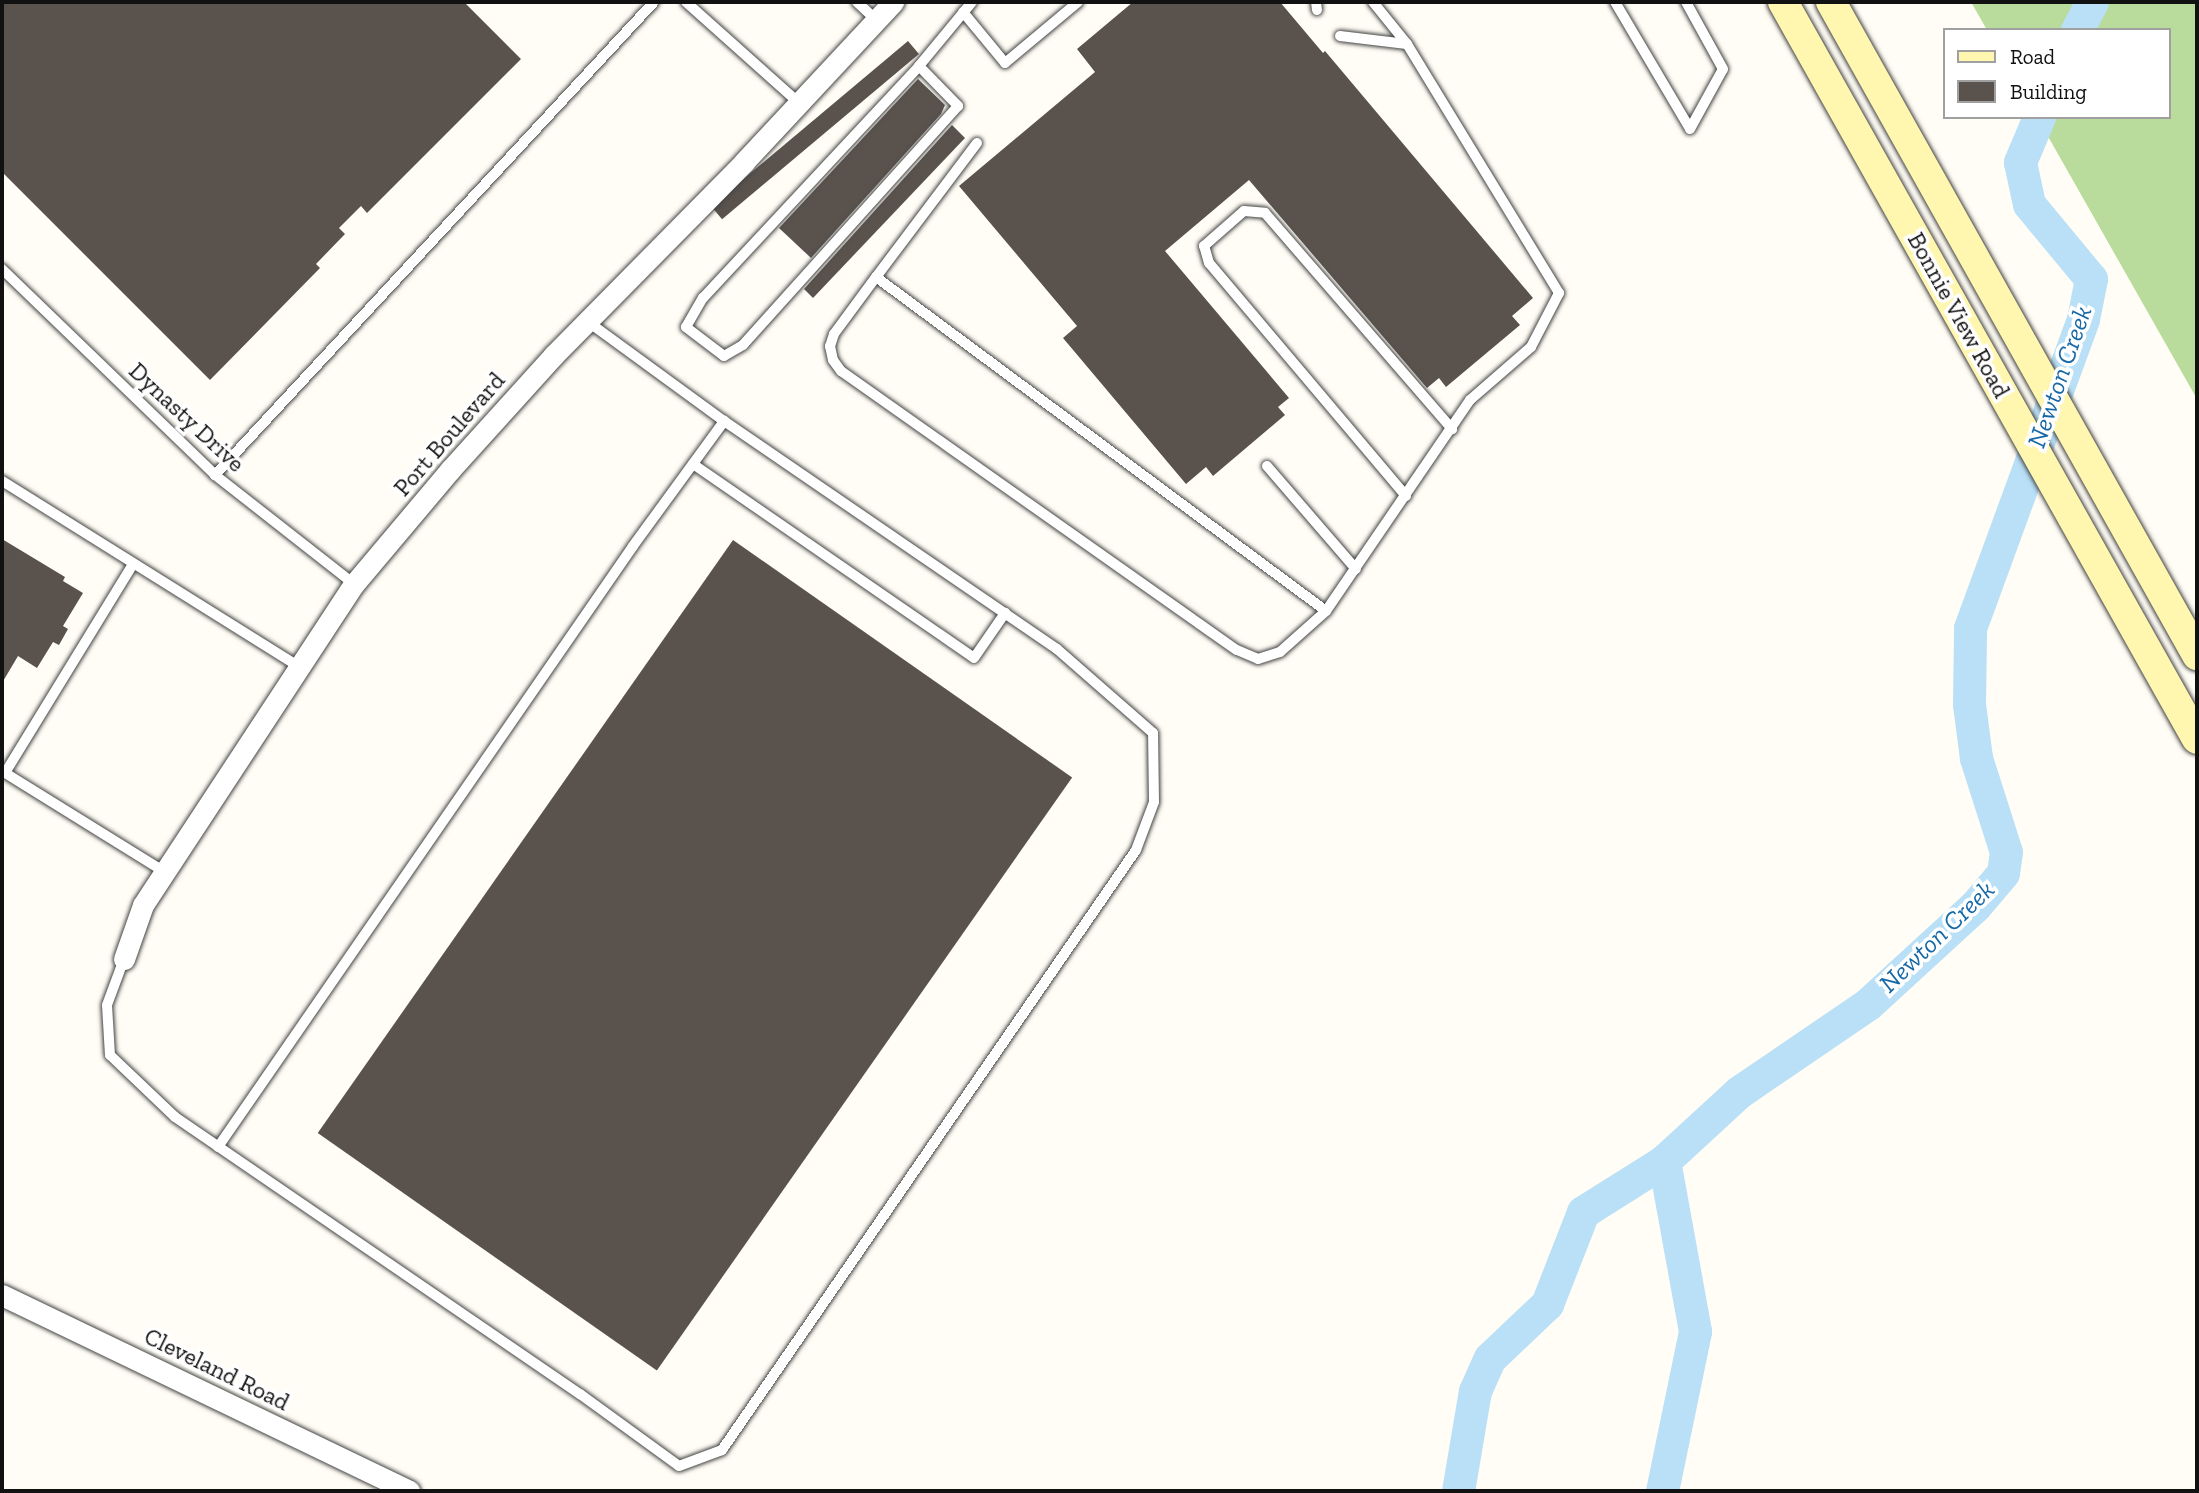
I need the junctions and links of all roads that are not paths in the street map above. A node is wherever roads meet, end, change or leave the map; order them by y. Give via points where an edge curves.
1 (654, 2) edge
2 (686, 2) edge
3 (857, 2) edge
4 (893, 2) edge
5 (972, 2) edge
6 (1078, 2) edge
7 (1373, 2) edge
8 (1615, 2) edge
9 (1686, 2) edge
10 (1783, 2) edge
11 (1831, 2) edge
12 (963, 12) junction
13 (876, 20) junction
14 (1339, 36) dead end
15 (1407, 44) junction
16 (919, 66) junction
17 (799, 103) junction
18 (977, 143) dead end
19 (2, 269) edge
20 (876, 277) junction
21 (588, 322) junction
22 (724, 421) junction
23 (1452, 429) junction
24 (693, 464) junction
25 (1267, 466) dead end
26 (215, 475) junction
27 (2, 481) edge
28 (1406, 496) junction
29 (133, 564) junction
30 (1356, 569) junction
31 (354, 584) junction
32 (1326, 611) junction
33 (1005, 613) junction
34 (2197, 655) edge
35 (300, 667) junction
36 (2197, 739) edge
37 (4, 772) edge
38 (164, 872) junction
39 (124, 959) joint
40 (218, 1147) junction
41 (2, 1294) edge
42 (409, 1491) edge

1 - 26 lane
2 - 17 lane
3 - 13 lane
4 - 13 street, Port Boulevard
5 - 12 lane
6 - 12 lane via 1005,63
7 - 15 lane
8 - 9 lane via 1690,129 1723,69
10 - 36 main road, Bonnie View Road
11 - 34 main road, Bonnie View Road
12 - 16 lane
13 - 17 street, Port Boulevard
14 - 15 lane
15 - 23 lane via 1559,293 1531,346 1470,400
16 - 16 lane via 703,298 686,327 724,355 743,345 930,137 957,106
17 - 21 street, Port Boulevard
18 - 20 lane
19 - 26 lane, Dynasty Drive
20 - 32 lane
20 - 32 lane via 834,334 830,345 841,371 1237,650 1258,659 1280,652
21 - 22 lane
21 - 31 street, Port Boulevard via 450,470
22 - 24 lane
22 - 33 lane
23 - 28 lane
23 - 28 lane via 1265,213 1244,211 1204,246 1209,263
24 - 33 lane via 974,658
24 - 40 lane
25 - 30 lane
26 - 31 lane, Dynasty Drive
27 - 29 lane
28 - 30 lane
29 - 35 lane
29 - 37 lane
30 - 32 lane
31 - 35 street, Port Boulevard
33 - 40 lane via 1057,649 1153,733 1154,802 1136,850 722,1450 679,1466
35 - 38 street, Port Boulevard
37 - 38 lane
38 - 39 street, Port Boulevard via 143,905
39 - 40 lane via 107,1005 110,1055 175,1117
41 - 42 street, Cleveland Road

